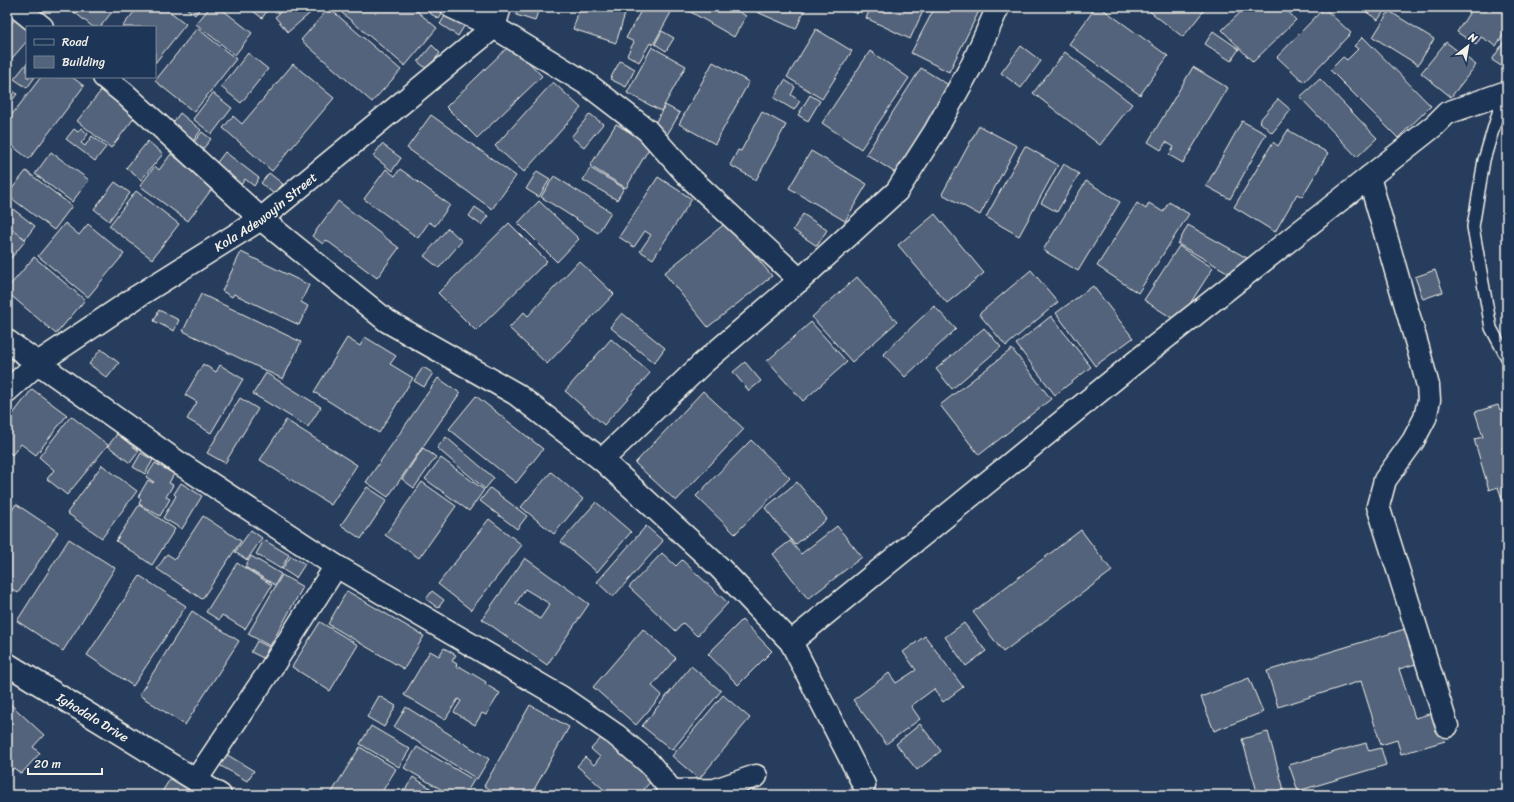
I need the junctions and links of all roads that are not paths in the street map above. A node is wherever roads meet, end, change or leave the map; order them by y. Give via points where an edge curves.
1 (17, 7) edge
2 (452, 7) edge
3 (998, 7) edge
4 (497, 17) edge
5 (41, 26) edge
6 (105, 78) edge
7 (1506, 92) edge
8 (1369, 177) junction
9 (261, 219) junction
10 (800, 280) junction
11 (7, 341) edge
12 (1507, 358) edge
13 (38, 364) junction
14 (7, 391) edge
15 (602, 460) junction
16 (336, 566) junction
17 (791, 642) junction
18 (7, 664) edge
19 (1447, 726) dead end
20 (756, 776) dead end
21 (196, 780) junction
22 (864, 785) dead end
23 (670, 793) edge
24 (220, 795) edge

1 - 5 street
2 - 4 street
3 - 10 street via 969,70 934,133 897,191
4 - 9 street, Kola Adewoyin Street
4 - 10 street via 646,130 688,176
6 - 9 street
7 - 8 street via 1447,113
7 - 12 lane via 1484,160 1473,227 1491,328
8 - 17 street via 989,479
8 - 19 street via 1418,348 1429,400 1425,418 1413,441 1385,480 1378,506
9 - 13 street, Kola Adewoyin Street via 138,296
9 - 15 street via 387,321 516,394
10 - 15 street via 702,364
11 - 13 street
13 - 14 street, Kola Adewoyin Street
13 - 16 street via 179,463
15 - 17 street via 719,567
16 - 21 street
16 - 23 street via 561,697 616,735 649,763
17 - 22 street
18 - 21 street, Ighodalo Drive
20 - 23 street via 716,790
21 - 24 street, Ighodalo Drive

